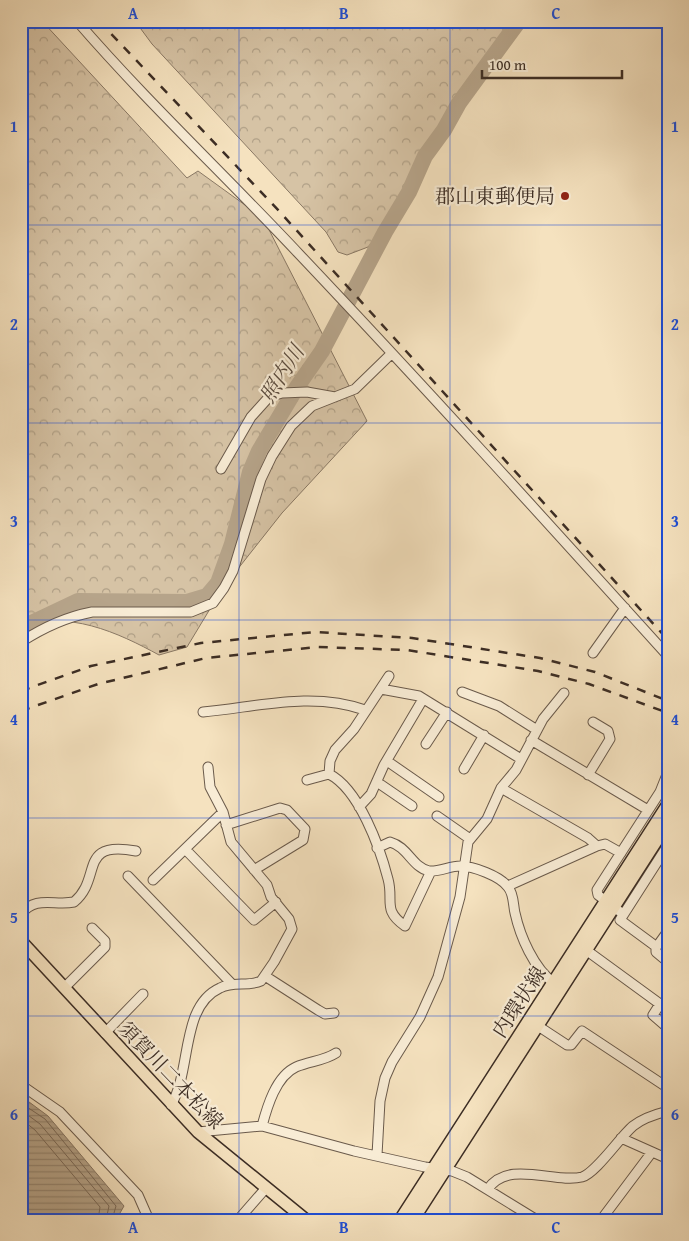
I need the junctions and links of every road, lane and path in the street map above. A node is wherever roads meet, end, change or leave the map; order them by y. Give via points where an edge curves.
1 (77, 21) edge
2 (391, 354) junction
3 (336, 397) junction
4 (221, 469) dead end
5 (625, 608) junction
6 (21, 642) edge
7 (593, 653) dead end
8 (668, 656) edge
9 (389, 676) dead end
10 (381, 689) junction
11 (462, 692) dead end
12 (564, 693) dead end
13 (423, 699) junction
14 (365, 710) junction
15 (203, 712) dead end
16 (447, 712) junction
17 (593, 722) dead end
18 (537, 730) junction
19 (484, 735) junction
20 (531, 740) junction
21 (426, 744) dead end
22 (387, 760) junction
23 (522, 760) junction
24 (208, 767) dead end
25 (464, 769) dead end
26 (668, 772) edge
27 (330, 774) junction
28 (588, 775) junction
29 (307, 780) dead end
30 (377, 782) junction
31 (501, 788) junction
32 (439, 797) dead end
33 (668, 804) edge
34 (412, 806) dead end
35 (360, 807) junction
36 (648, 810) junction
37 (223, 812) junction
38 (437, 816) dead end
39 (668, 823) edge
40 (226, 825) junction
41 (470, 839) junction
42 (668, 845) edge
43 (597, 846) junction
44 (377, 848) junction
45 (185, 849) junction
46 (136, 851) dead end
47 (620, 853) junction
48 (464, 866) junction
49 (254, 870) junction
50 (431, 871) junction
51 (128, 876) dead end
52 (153, 880) dead end
53 (508, 886) junction
54 (276, 902) junction
55 (615, 908) junction
56 (21, 914) edge
57 (92, 928) dead end
58 (668, 931) edge
59 (22, 942) edge
60 (656, 945) junction
61 (586, 950) junction
62 (668, 962) edge
63 (265, 976) junction
64 (232, 983) junction
65 (554, 983) junction
66 (64, 988) junction
67 (143, 994) dead end
68 (334, 1013) dead end
69 (538, 1026) junction
70 (668, 1028) edge
71 (105, 1033) junction
72 (336, 1053) dead end
73 (21, 1085) edge
74 (668, 1088) edge
75 (172, 1105) junction
76 (668, 1111) edge
77 (262, 1126) junction
78 (198, 1132) junction
79 (621, 1138) junction
80 (652, 1152) junction
81 (376, 1155) junction
82 (668, 1159) edge
83 (431, 1168) junction
84 (446, 1170) junction
85 (266, 1188) junction
86 (488, 1189) junction
87 (149, 1220) edge
88 (238, 1220) edge
89 (306, 1220) edge
90 (400, 1220) edge
91 (414, 1220) edge
92 (537, 1220) edge
93 (602, 1220) edge

1 - 2 street
2 - 3 street via 355,389
2 - 5 street
3 - 4 street via 307,392 269,397 251,417
3 - 6 street via 305,411 272,456 261,479 233,570 222,593 213,603 191,612 92,612 44,627
5 - 7 street
5 - 8 street
9 - 10 street
10 - 13 street
10 - 14 street
11 - 18 street via 499,706
12 - 18 street
13 - 16 street
13 - 22 street
14 - 15 street via 343,703 290,700
14 - 27 street via 335,750 330,761
16 - 19 street
16 - 21 street
17 - 28 street via 608,731 610,739
18 - 20 street
19 - 23 street
19 - 25 street
20 - 23 street
20 - 28 street
22 - 30 street
22 - 32 street
23 - 31 street
24 - 37 street via 210,787
26 - 36 street
27 - 29 street
27 - 35 street via 348,788
28 - 36 street
30 - 34 street
30 - 35 street via 368,800
31 - 41 street via 487,819
31 - 43 street
33 - 55 main road, 内環状線
35 - 44 street
36 - 47 street
37 - 40 street
37 - 45 street
38 - 41 street
39 - 55 main road, 内環状線
40 - 49 street via 231,842
40 - 49 street via 280,808 287,810 305,829 303,840
41 - 48 street
42 - 55 street
43 - 47 street via 605,844
43 - 53 street
44 - 50 street via 394,843 408,852 417,865
44 - 50 street via 389,882 390,908 394,918 406,926
45 - 52 street
45 - 54 street via 254,920
46 - 56 street via 114,848 98,855 74,902 39,901 30,904
47 - 55 street via 597,890 598,895
48 - 50 street
48 - 53 street
48 - 81 street via 460,897 438,977 420,1017 385,1078 379,1106
49 - 54 street
51 - 64 street
53 - 65 street via 524,940 544,974
54 - 63 street via 289,919 292,929
55 - 60 street via 620,920
55 - 61 main road, 内環状線
55 - 65 main road, 内環状線
57 - 66 street via 105,941 106,947
58 - 60 street
59 - 66 main road, 須賀川二本松線
60 - 62 street via 656,952
61 - 69 main road, 内環状線
61 - 70 street via 660,1004 653,1015
63 - 64 street via 258,982
63 - 68 street via 325,1014
64 - 75 street via 212,992 199,1005 188,1040 183,1077
65 - 83 main road, 内環状線
66 - 71 main road, 須賀川二本松線
67 - 71 street
69 - 74 street via 567,1045 571,1045 582,1031
69 - 84 main road, 内環状線
71 - 75 main road, 須賀川二本松線
72 - 77 street via 292,1070 274,1092
73 - 87 street via 60,1112 138,1196
75 - 78 main road, 須賀川二本松線
76 - 79 street via 638,1122
77 - 78 street
77 - 81 street
78 - 85 main road, 須賀川二本松線
79 - 80 street
79 - 86 street via 587,1175 570,1178 526,1173 501,1179
80 - 82 street
80 - 93 street
81 - 83 street
83 - 84 street
83 - 90 main road, 内環状線
84 - 86 street
84 - 91 main road, 内環状線
85 - 88 street
85 - 89 main road, 須賀川二本松線
86 - 92 street

